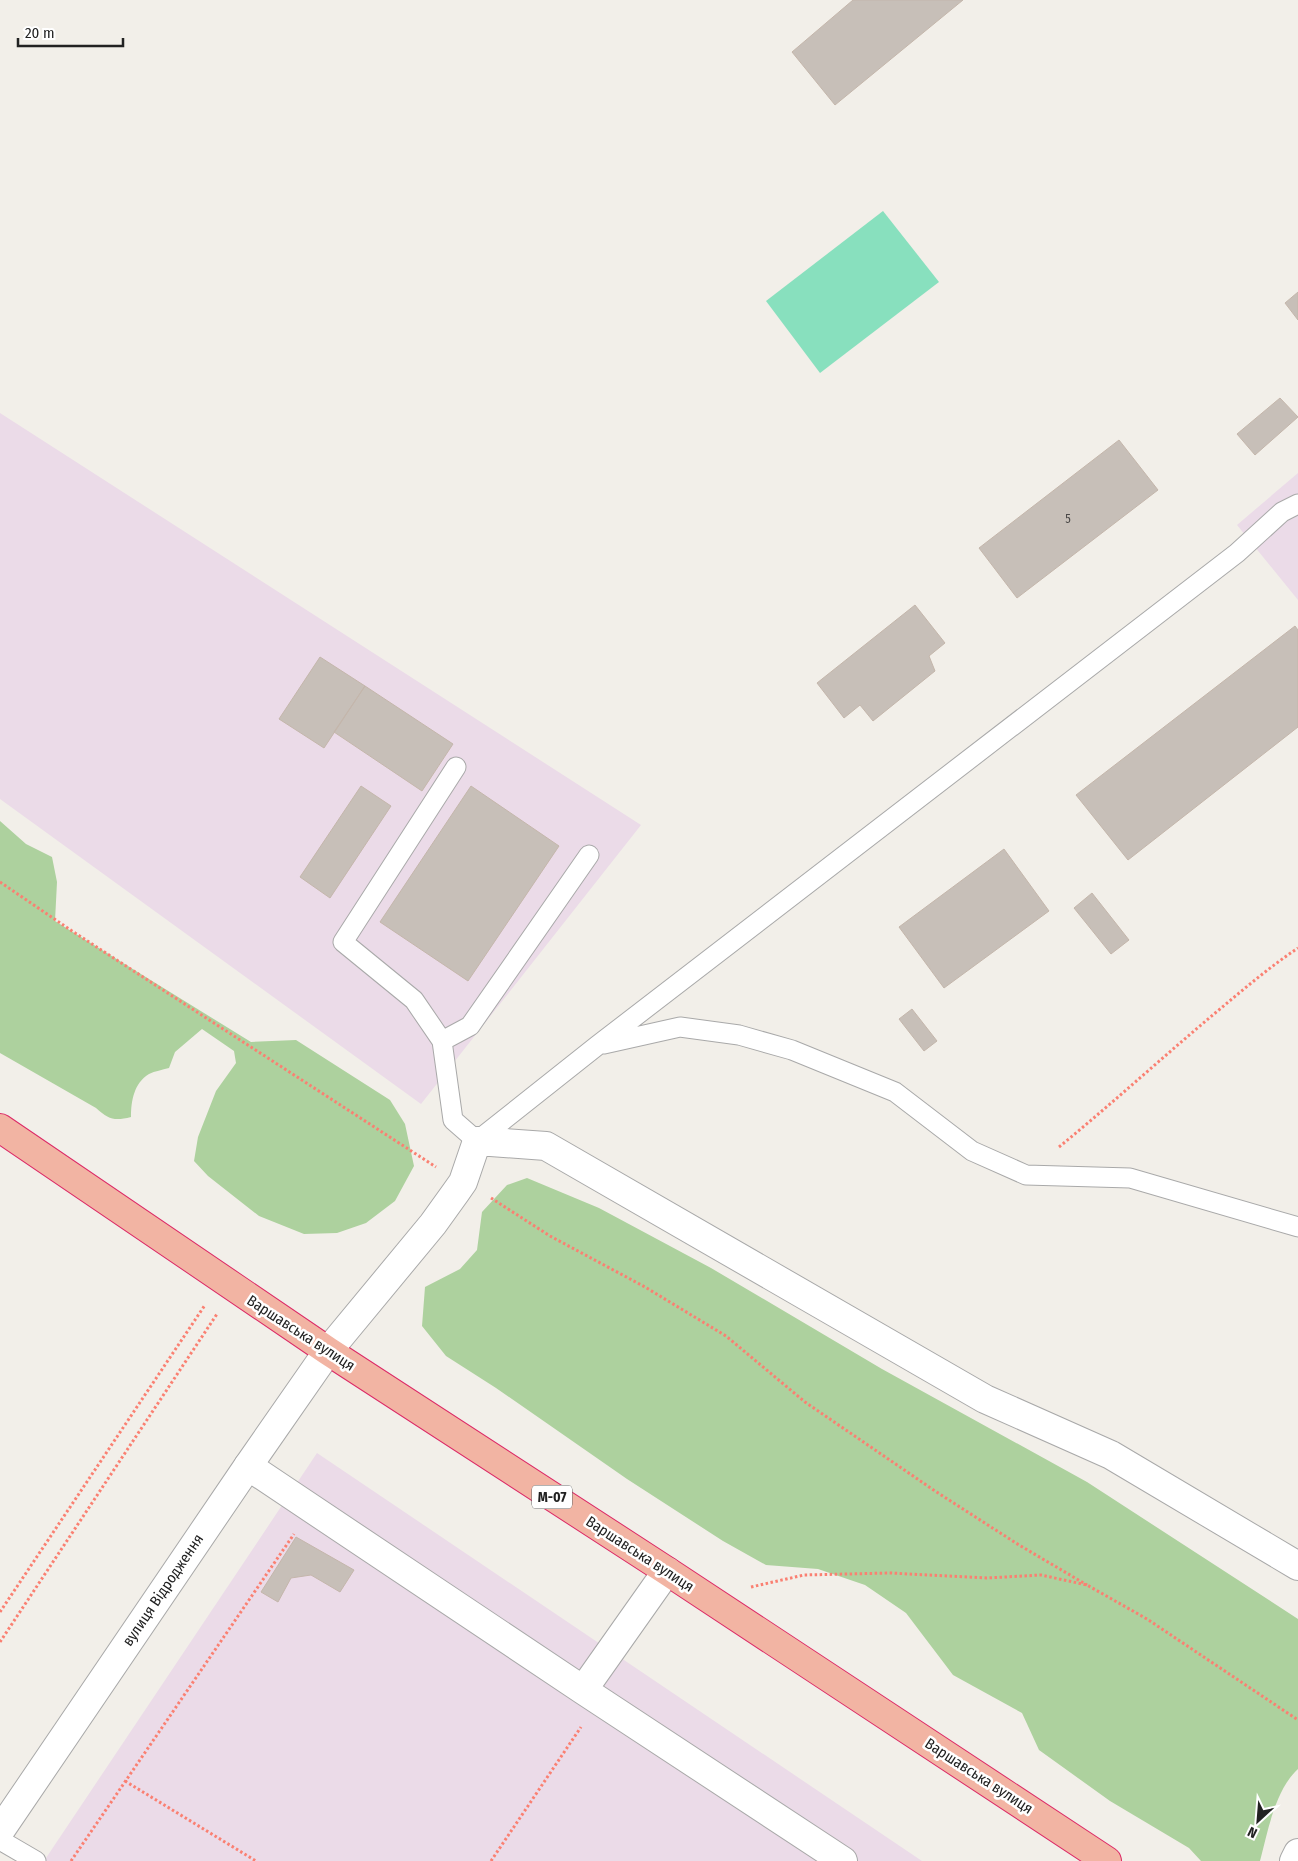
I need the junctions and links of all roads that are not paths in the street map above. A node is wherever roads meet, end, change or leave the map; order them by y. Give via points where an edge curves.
1 (1298, 504) edge
2 (456, 767) dead end
3 (589, 855) dead end
4 (442, 1040) junction
5 (598, 1045) junction
6 (0, 1128) edge
7 (477, 1141) junction
8 (1298, 1227) edge
9 (328, 1351) junction
10 (248, 1466) junction
11 (1298, 1566) edge
12 (667, 1571) junction
13 (583, 1690) junction
14 (0, 1831) edge
15 (0, 1840) edge
16 (1298, 1853) edge
17 (36, 1861) edge
18 (843, 1861) edge
19 (1107, 1861) edge
20 (1294, 1861) edge

1 - 5 lane via 1282,512 1238,553
2 - 4 lane via 343,942 414,1000
3 - 4 lane via 470,1026
4 - 7 lane via 453,1120
5 - 7 lane
5 - 8 lane via 680,1027 738,1035 792,1050 895,1092 972,1150 1026,1175 1130,1178
6 - 9 highway, Варшавська вулиця / М-07
7 - 9 street, вулиця Відродження via 463,1182 433,1224
7 - 11 street via 546,1146 985,1399 1111,1455
9 - 10 street, вулиця Відродження
9 - 12 highway, Варшавська вулиця / М-07
10 - 13 street
10 - 14 street, вулиця Відродження
12 - 13 street
12 - 19 highway, Варшавська вулиця / М-07
13 - 18 street
15 - 17 lane
16 - 20 street

